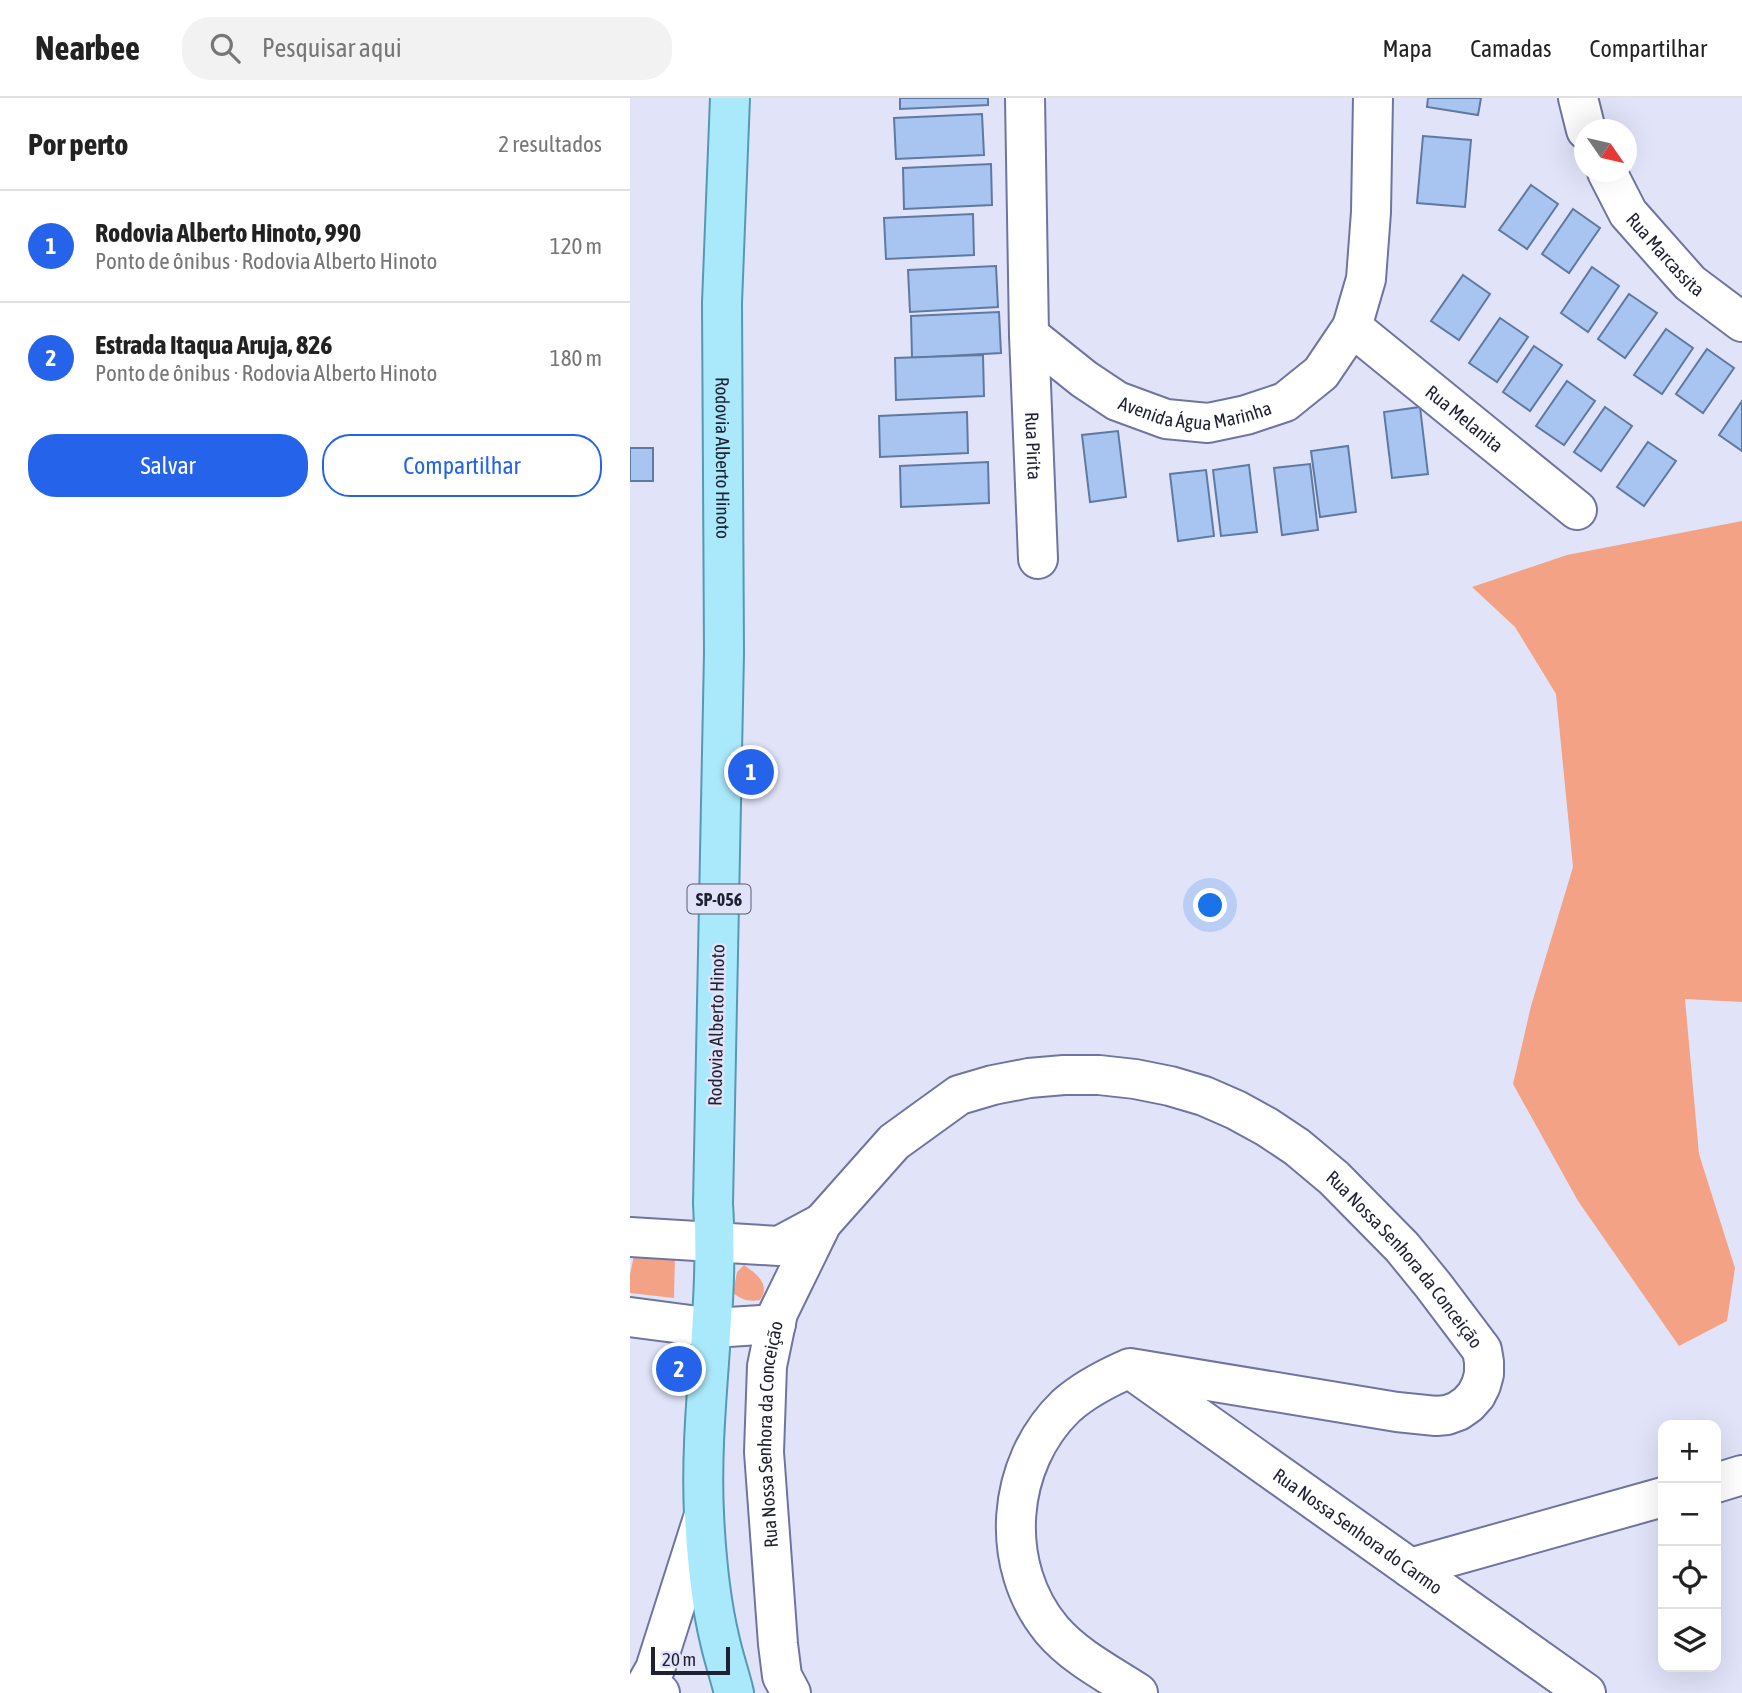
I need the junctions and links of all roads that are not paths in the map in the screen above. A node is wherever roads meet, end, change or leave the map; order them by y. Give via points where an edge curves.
1 (1025, 98) edge
2 (1373, 98) edge
3 (1578, 98) edge
4 (730, 99) edge
5 (1583, 119) edge
6 (1612, 182) edge
7 (1742, 322) edge
8 (1352, 327) junction
9 (1029, 335) junction
10 (1577, 510) dead end
11 (1038, 559) dead end
12 (822, 1223) junction
13 (630, 1237) edge
14 (716, 1242) junction
15 (630, 1317) edge
16 (776, 1324) junction
17 (713, 1328) junction
18 (1130, 1368) junction
19 (1742, 1475) edge
20 (1721, 1481) edge
21 (1658, 1498) edge
22 (704, 1515) junction
23 (1410, 1568) junction
24 (650, 1690) edge
25 (734, 1693) edge
26 (792, 1693) edge
27 (1138, 1693) edge
28 (1586, 1693) edge

1 - 9 street
2 - 8 street, Avenida Água Marinha via 1366,279
3 - 5 street
4 - 14 main road, Rodovia Alberto Hinoto / SP-056 via 723,303 724,653 713,1191
6 - 7 street, Rua Marcassita via 1628,213 1690,284
8 - 9 street, Avenida Água Marinha via 1321,373 1285,402 1208,423 1166,419 1118,401
8 - 10 street, Rua Melanita
9 - 11 street, Rua Pirita
12 - 14 street, Rua Nossa Senhora da Conceição via 779,1246
12 - 16 street, Rua Nossa Senhora da Conceição
12 - 18 street, Rua Nossa Senhora da Conceição via 894,1142 959,1095 1052,1076 1100,1075 1170,1086 1236,1110 1306,1154 1402,1247 1482,1350 1484,1362 1476,1395 1458,1411 1436,1416
13 - 14 street, Rua Nossa Senhora da Conceição
14 - 17 main road, Rodovia Alberto Hinoto / SP-056
15 - 17 street
16 - 17 street
16 - 26 street, Rua Nossa Senhora da Conceição via 767,1366 764,1452 778,1644 782,1676
17 - 22 main road, Rodovia Alberto Hinoto / SP-056
18 - 23 street, Rua Nossa Senhora do Carmo
18 - 27 street via 1085,1391 1066,1407 1035,1447 1018,1492 1016,1540 1027,1587 1051,1628 1066,1646
19 - 20 street
21 - 23 street
22 - 24 street
22 - 25 main road, Rodovia Alberto Hinoto / SP-056 via 712,1600
23 - 28 street, Rua Nossa Senhora do Carmo

